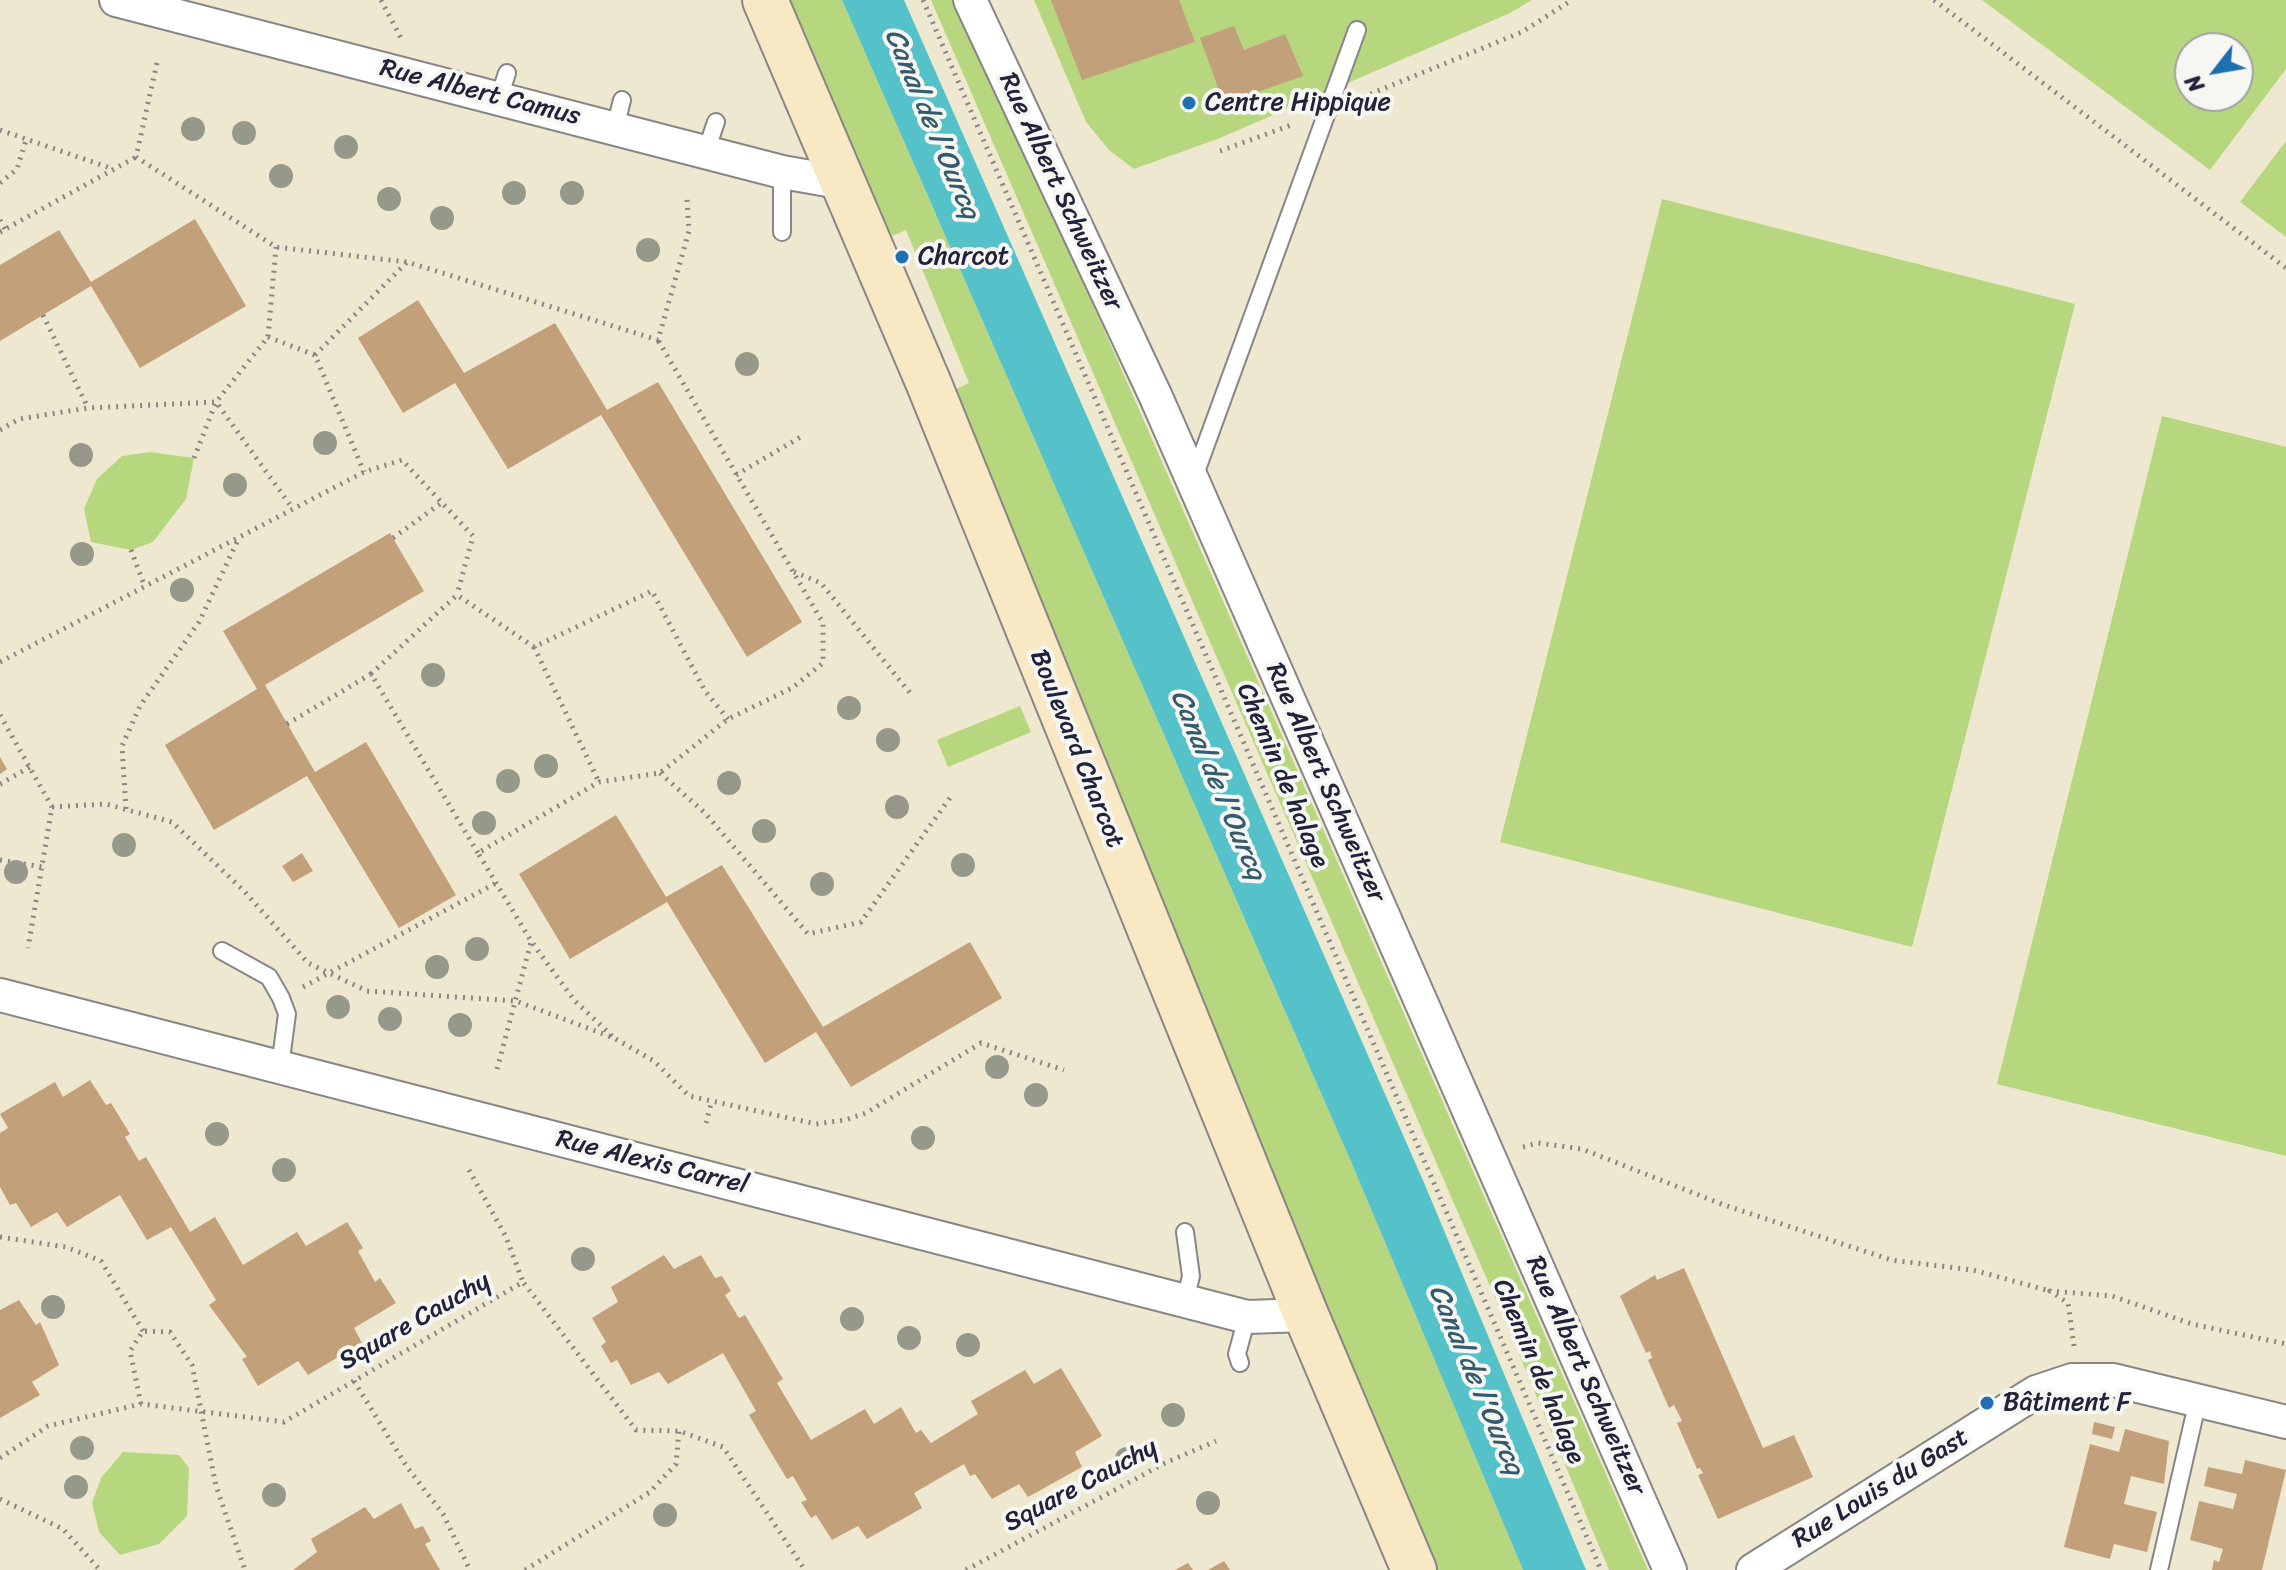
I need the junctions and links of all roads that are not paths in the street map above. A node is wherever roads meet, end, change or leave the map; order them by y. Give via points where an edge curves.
1 (116, 0) edge
2 (765, 0) edge
3 (970, 0) edge
4 (1357, 30) dead end
5 (782, 172) junction
6 (845, 183) junction
7 (782, 232) dead end
8 (1193, 481) junction
9 (222, 951) dead end
10 (0, 995) edge
11 (280, 1067) junction
12 (1185, 1232) dead end
13 (1185, 1301) junction
14 (1306, 1315) junction
15 (1247, 1317) junction
16 (1240, 1363) dead end
17 (2198, 1400) junction
18 (2286, 1422) edge
19 (1414, 1570) edge
20 (1670, 1570) edge
21 (1753, 1570) edge
22 (2159, 1570) edge

1 - 5 street, Rue Albert Camus via 711,136
2 - 6 street, Boulevard Charcot
3 - 8 street, Rue Albert Schweitzer
4 - 8 lane
5 - 6 street, Rue Albert Camus
5 - 7 lane
6 - 14 street, Boulevard Charcot
8 - 20 street, Rue Albert Schweitzer
9 - 11 lane via 269,977 281,998 287,1014
10 - 11 street, Rue Alexis Carrel
11 - 13 street, Rue Alexis Carrel
12 - 13 lane via 1191,1276
13 - 15 street, Rue Alexis Carrel
14 - 15 street, Rue Alexis Carrel
14 - 19 street, Boulevard Charcot
15 - 16 lane via 1237,1354
17 - 18 street, Rue Louis du Gast
17 - 21 street, Rue Louis du Gast via 2113,1380 2072,1380 2036,1392
17 - 22 lane

